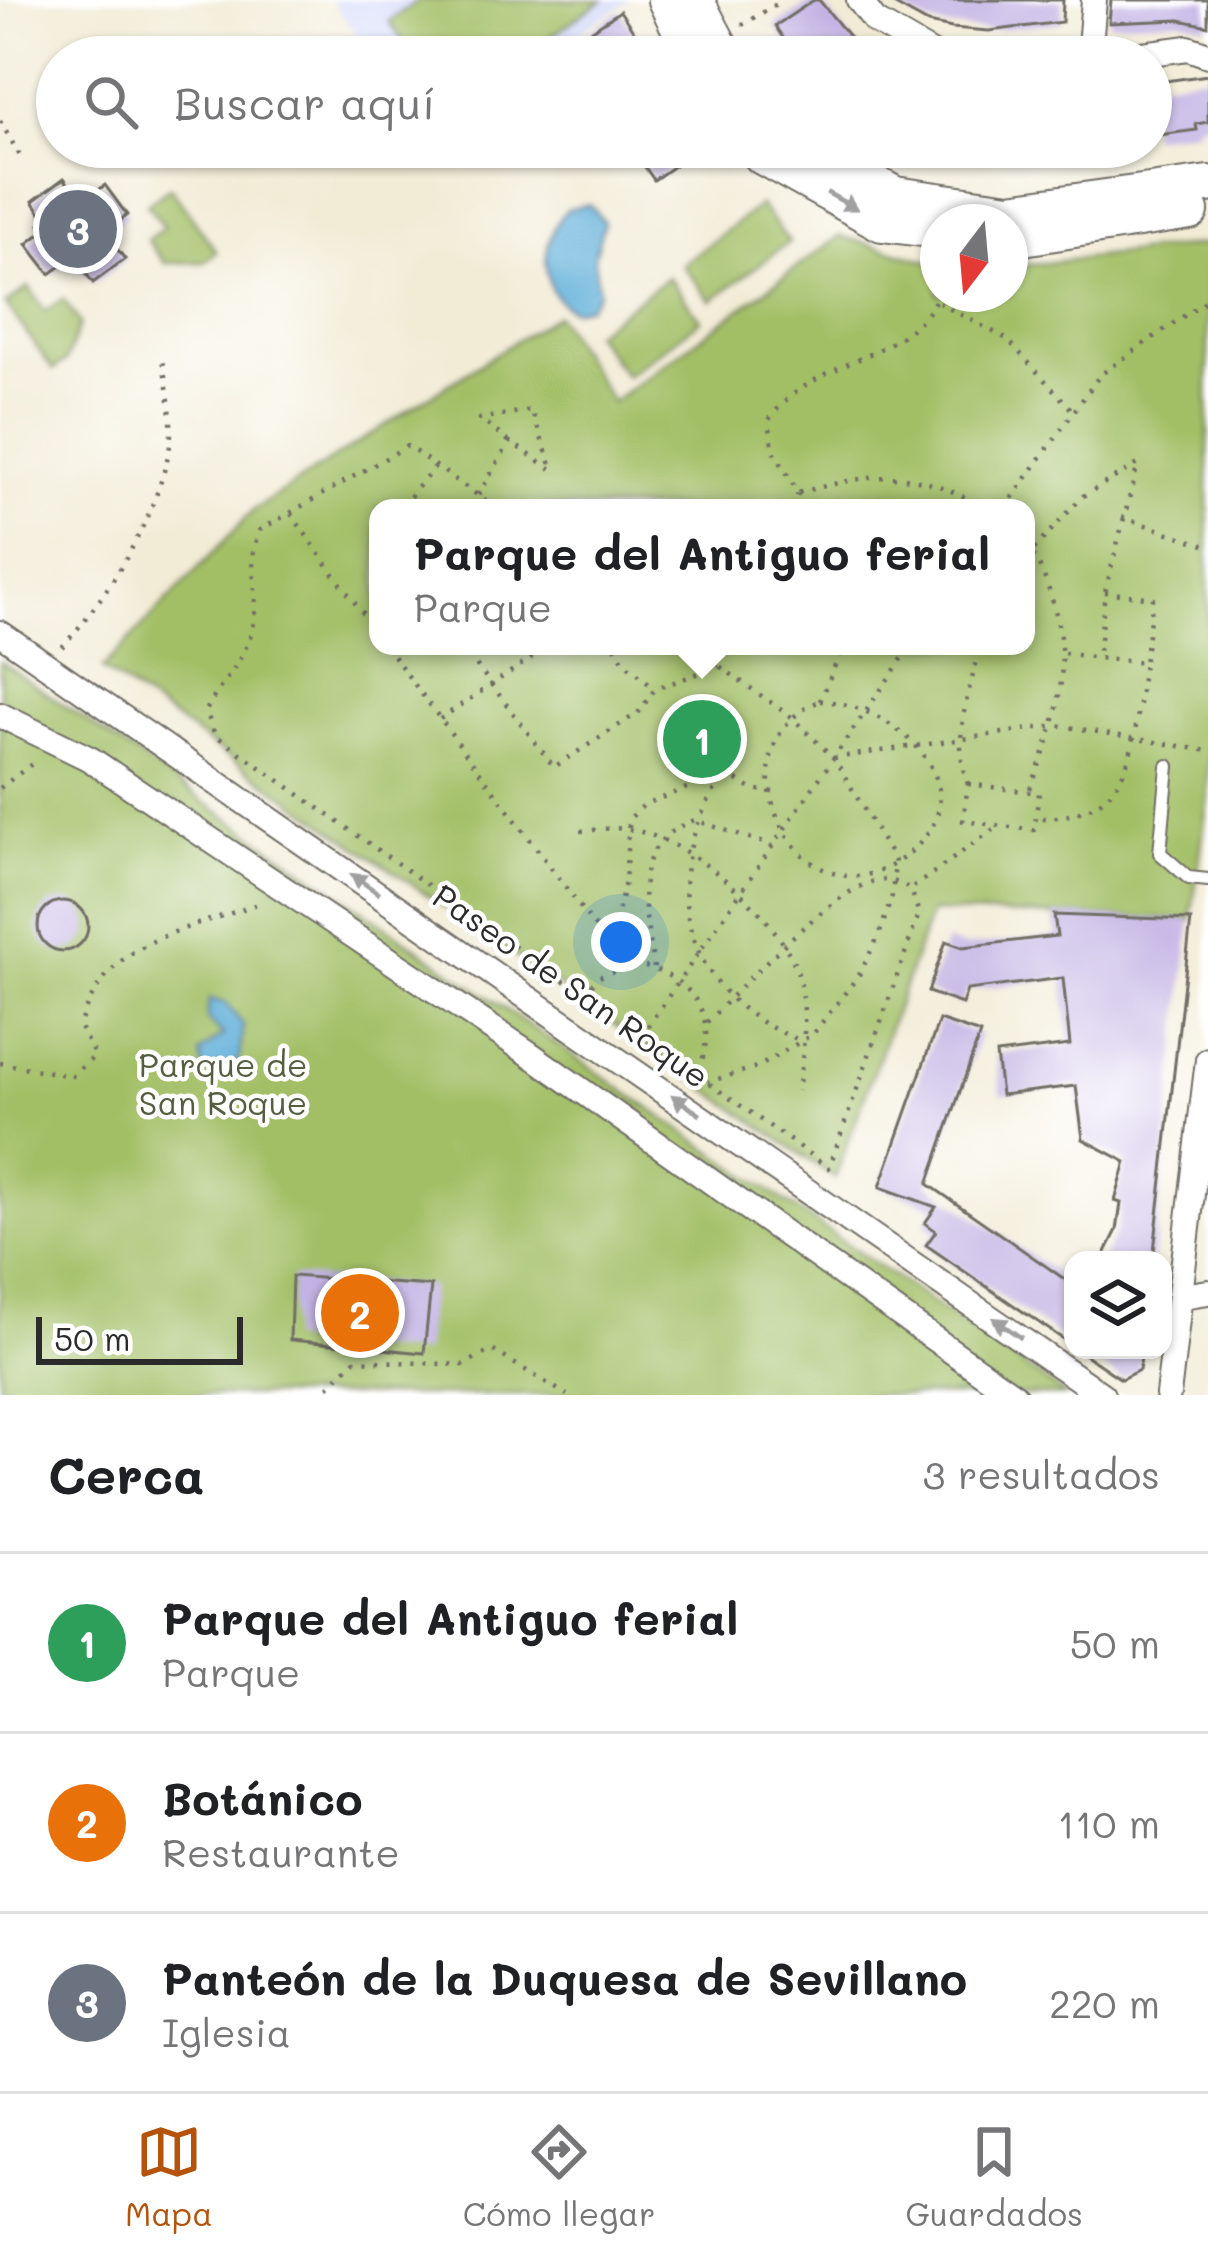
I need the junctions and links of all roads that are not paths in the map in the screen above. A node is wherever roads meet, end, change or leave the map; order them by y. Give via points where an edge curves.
1 (666, 0) edge
2 (695, 0) edge
3 (860, 0) edge
4 (1094, 0) edge
5 (698, 36) edge
6 (706, 36) edge
7 (901, 36) edge
8 (1091, 36) edge
9 (783, 168) edge
10 (846, 168) edge
11 (1208, 184) edge
12 (1208, 209) edge
13 (920, 228) edge
14 (1028, 236) edge
15 (0, 633) edge
16 (0, 716) edge
17 (1168, 766) dead end
18 (1208, 880) edge
19 (1208, 1060) edge
20 (1196, 1294) edge
21 (1014, 1395) edge
22 (1102, 1395) edge
23 (1168, 1395) edge

1 - 5 street
2 - 6 street
3 - 7 street
4 - 8 street
9 -> 13 street via 882,223
10 - 11 street via 895,195 1010,211
12 - 14 street
22 -> 15 street, Paseo de San Roque
16 - 21 street via 64,746 288,892
17 - 18 lane via 1160,853 1189,878
19 - 20 street
20 - 23 street

